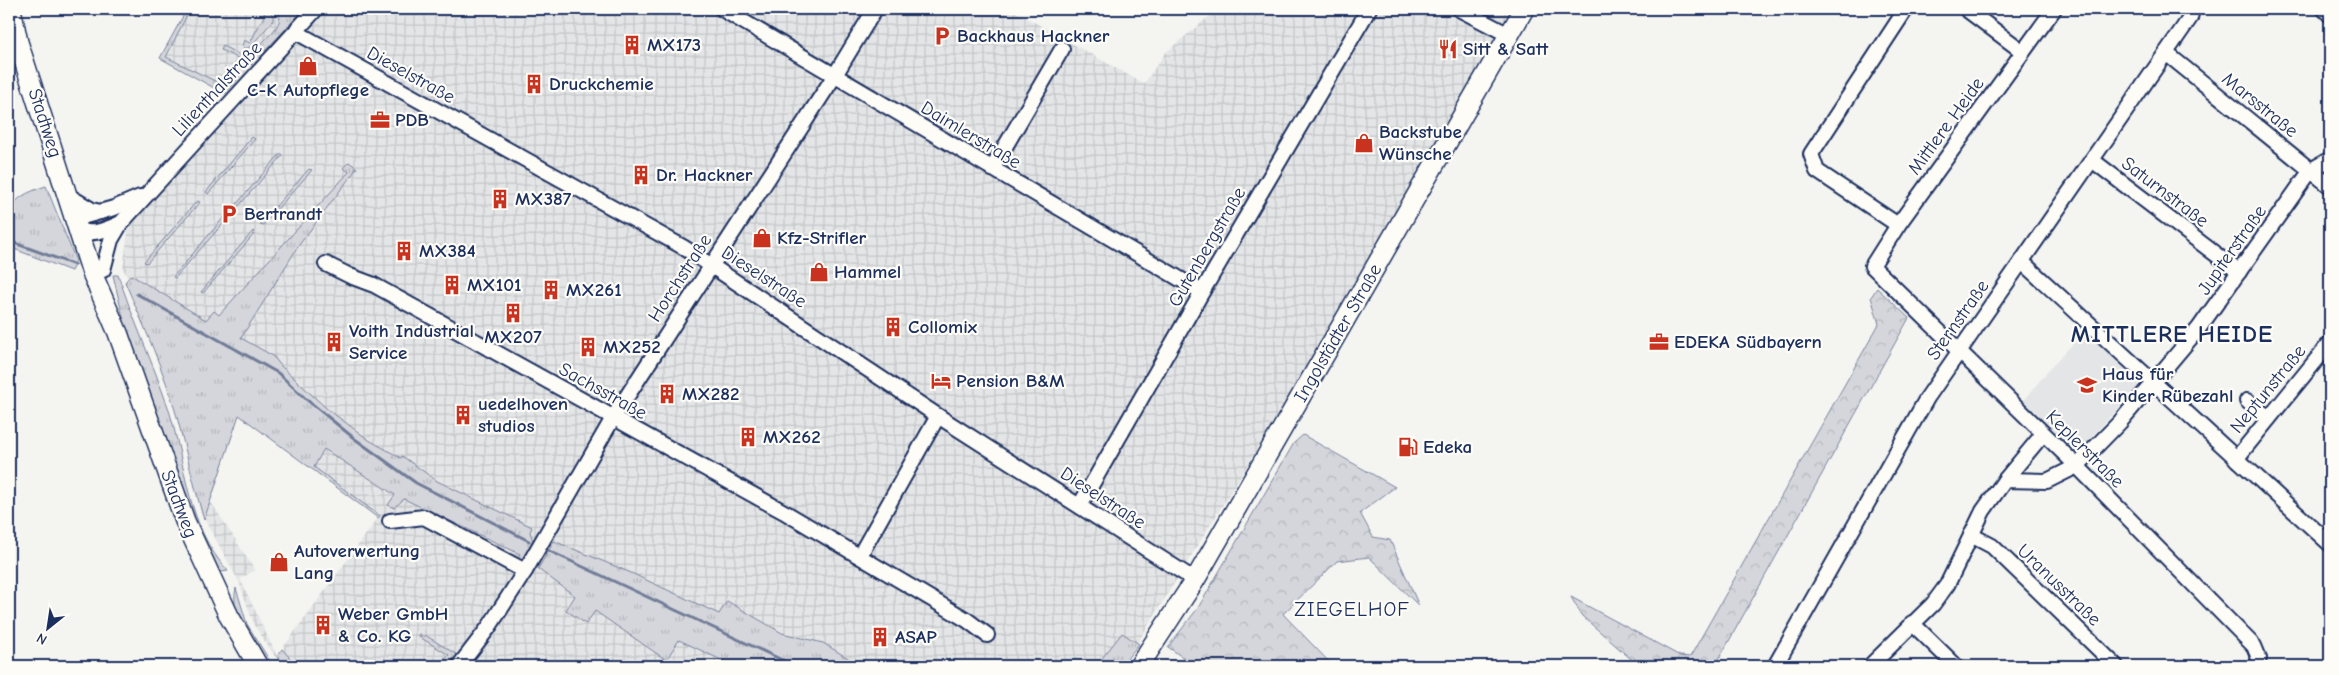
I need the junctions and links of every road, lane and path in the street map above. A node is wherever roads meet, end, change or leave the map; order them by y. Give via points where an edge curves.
1 (11, 9) edge
2 (316, 9) edge
3 (722, 9) edge
4 (875, 9) edge
5 (1369, 9) edge
6 (1459, 9) edge
7 (1524, 9) edge
8 (1906, 9) edge
9 (1966, 9) edge
10 (2054, 9) edge
11 (2192, 9) edge
12 (2324, 9) edge
13 (2330, 15) edge
14 (296, 32) junction
15 (1509, 35) junction
16 (1062, 49) dead end
17 (2022, 51) junction
18 (2166, 53) junction
19 (835, 74) junction
20 (2330, 159) edge
21 (2092, 160) junction
22 (992, 169) junction
23 (2311, 170) junction
24 (63, 180) junction
25 (2330, 186) edge
26 (145, 194) junction
27 (72, 198) junction
28 (100, 212) junction
29 (121, 223) junction
30 (1898, 225) junction
31 (82, 229) junction
32 (2022, 262) junction
33 (326, 264) dead end
34 (711, 265) junction
35 (1872, 266) joint
36 (103, 270) junction
37 (2239, 272) junction
38 (1202, 292) junction
39 (118, 333) junction
40 (2330, 343) edge
41 (1958, 350) junction
42 (2154, 384) junction
43 (2247, 402) dead end
44 (938, 416) junction
45 (613, 418) junction
46 (2269, 418) junction
47 (2043, 434) junction
48 (2236, 458) junction
49 (2077, 466) junction
50 (2005, 480) junction
51 (1080, 505) junction
52 (390, 521) dead end
53 (1972, 535) junction
54 (2330, 544) edge
55 (860, 555) junction
56 (525, 571) junction
57 (1195, 580) junction
58 (1912, 624) junction
59 (987, 635) dead end
60 (1143, 660) edge
61 (258, 666) edge
62 (459, 666) edge
63 (1775, 666) edge
64 (1870, 666) edge
65 (1956, 666) edge
66 (2116, 666) edge
67 (2257, 666) edge

1 - 24 main road, Stadtweg via 18,42
2 - 14 street, Lilienthalstraße
3 - 19 street, Daimlerstraße
4 - 19 street, Horchstraße
5 - 38 street, Gutenbergstraße
6 - 15 street
7 - 15 main road, Ingolstädter Straße
8 - 30 street via 1811,154 1818,171
9 - 17 street
10 - 17 street, Mittlere Heide
11 - 18 street, Sternstraße via 2190,18
12 - 13 street
14 - 26 street, Lilienthalstraße
14 - 34 street, Dieselstraße
15 - 57 main road, Ingolstädter Straße
16 - 22 street
17 - 30 street, Mittlere Heide
18 - 21 street, Sternstraße
18 - 23 street, Marsstraße
19 - 22 street, Daimlerstraße
19 - 34 street, Horchstraße
20 - 23 street, Jupiterstraße
21 - 32 street, Sternstraße
21 - 37 street, Saturnstraße
22 - 38 street, Daimlerstraße
23 - 25 street, Marsstraße
23 - 37 street, Jupiterstraße
24 - 27 main road, Stadtweg
24 - 31 main road, Stadtweg
26 - 28 street, Lilienthalstraße
26 - 29 street, Lilienthalstraße
27 - 28 street
27 - 31 main road, Stadtweg
28 - 31 street, Lilienthalstraße
29 - 31 street via 107,229
29 - 36 street, Lilienthalstraße via 111,240
30 - 35 street, Mittlere Heide
31 - 36 main road, Stadtweg
31 - 39 main road, Stadtweg via 104,303
32 - 41 street, Sternstraße
32 - 42 street, Neptunstraße
33 - 45 street, Sachsstraße via 374,285
34 - 44 street, Dieselstraße
34 - 45 street, Horchstraße
35 - 41 street, Keplerstraße
36 - 39 main road, Stadtweg
37 - 42 street, Jupiterstraße
38 - 51 street, Gutenbergstraße
39 - 61 main road, Stadtweg via 185,522 229,616
40 - 46 street, Neptunstraße
41 - 47 street, Keplerstraße
41 - 63 street, Sternstraße via 1926,398
42 - 48 street, Neptunstraße
42 - 49 street, Jupiterstraße
43 - 46 street
44 - 51 street, Dieselstraße
44 - 55 street
45 - 55 street, Sachsstraße
45 - 56 street, Horchstraße
46 - 48 street, Neptunstraße
47 - 49 street, Keplerstraße
47 - 50 street
48 - 54 street, Neptunstraße
49 - 50 street, Jupiterstraße via 2047,481
49 - 67 street, Keplerstraße via 2254,646 2259,658
50 - 53 street via 1983,511
51 - 57 street, Dieselstraße
52 - 56 street via 424,517
53 - 58 street via 1947,586
53 - 66 street, Uranusstraße via 1992,546
55 - 59 street, Sachsstraße
56 - 62 street, Horchstraße
57 - 60 main road, Ingolstädter Straße
58 - 64 street
58 - 65 street

